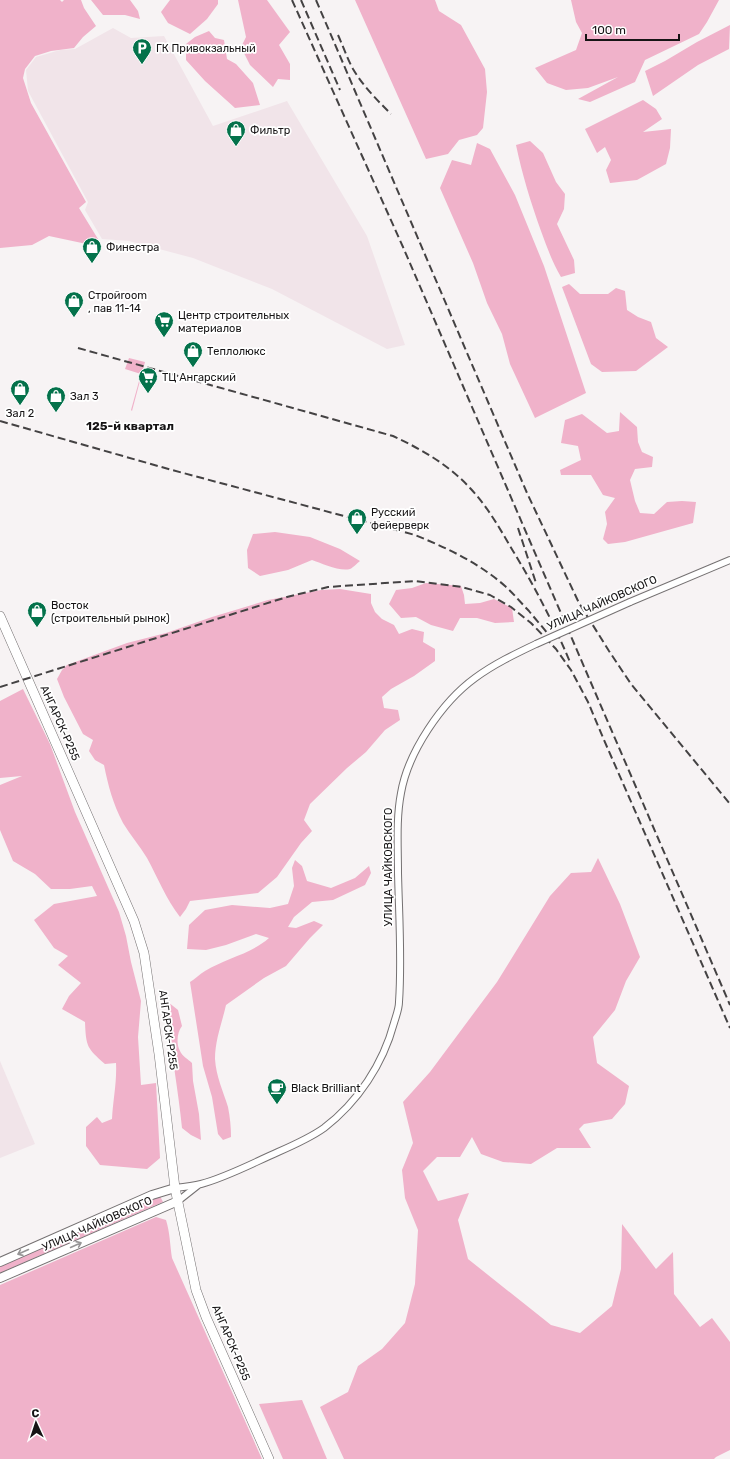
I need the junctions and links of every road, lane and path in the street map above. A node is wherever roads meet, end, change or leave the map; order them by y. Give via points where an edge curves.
1 (730, 560) edge
2 (0, 616) edge
3 (199, 1185) junction
4 (175, 1188) junction
5 (178, 1201) junction
6 (0, 1262) edge
7 (0, 1278) edge
8 (269, 1459) edge

1 - 3 street, УЛИЦА ЧАЙКОВСКОГО, bridge via 630,602 500,662 473,679 435,719 410,764 401,792 397,822 399,1004 382,1056 369,1080 343,1111 322,1130 270,1156
2 - 4 main road, АНГАРСК-Р255 via 140,938 146,960
3 - 4 street, УЛИЦА ЧАЙКОВСКОГО
3 - 5 street, УЛИЦА ЧАЙКОВСКОГО
4 - 5 main road, АНГАРСК-Р255
4 -> 6 main road, УЛИЦА ЧАЙКОВСКОГО
7 -> 5 main road, УЛИЦА ЧАЙКОВСКОГО
5 - 8 main road, АНГАРСК-Р255 via 196,1290

